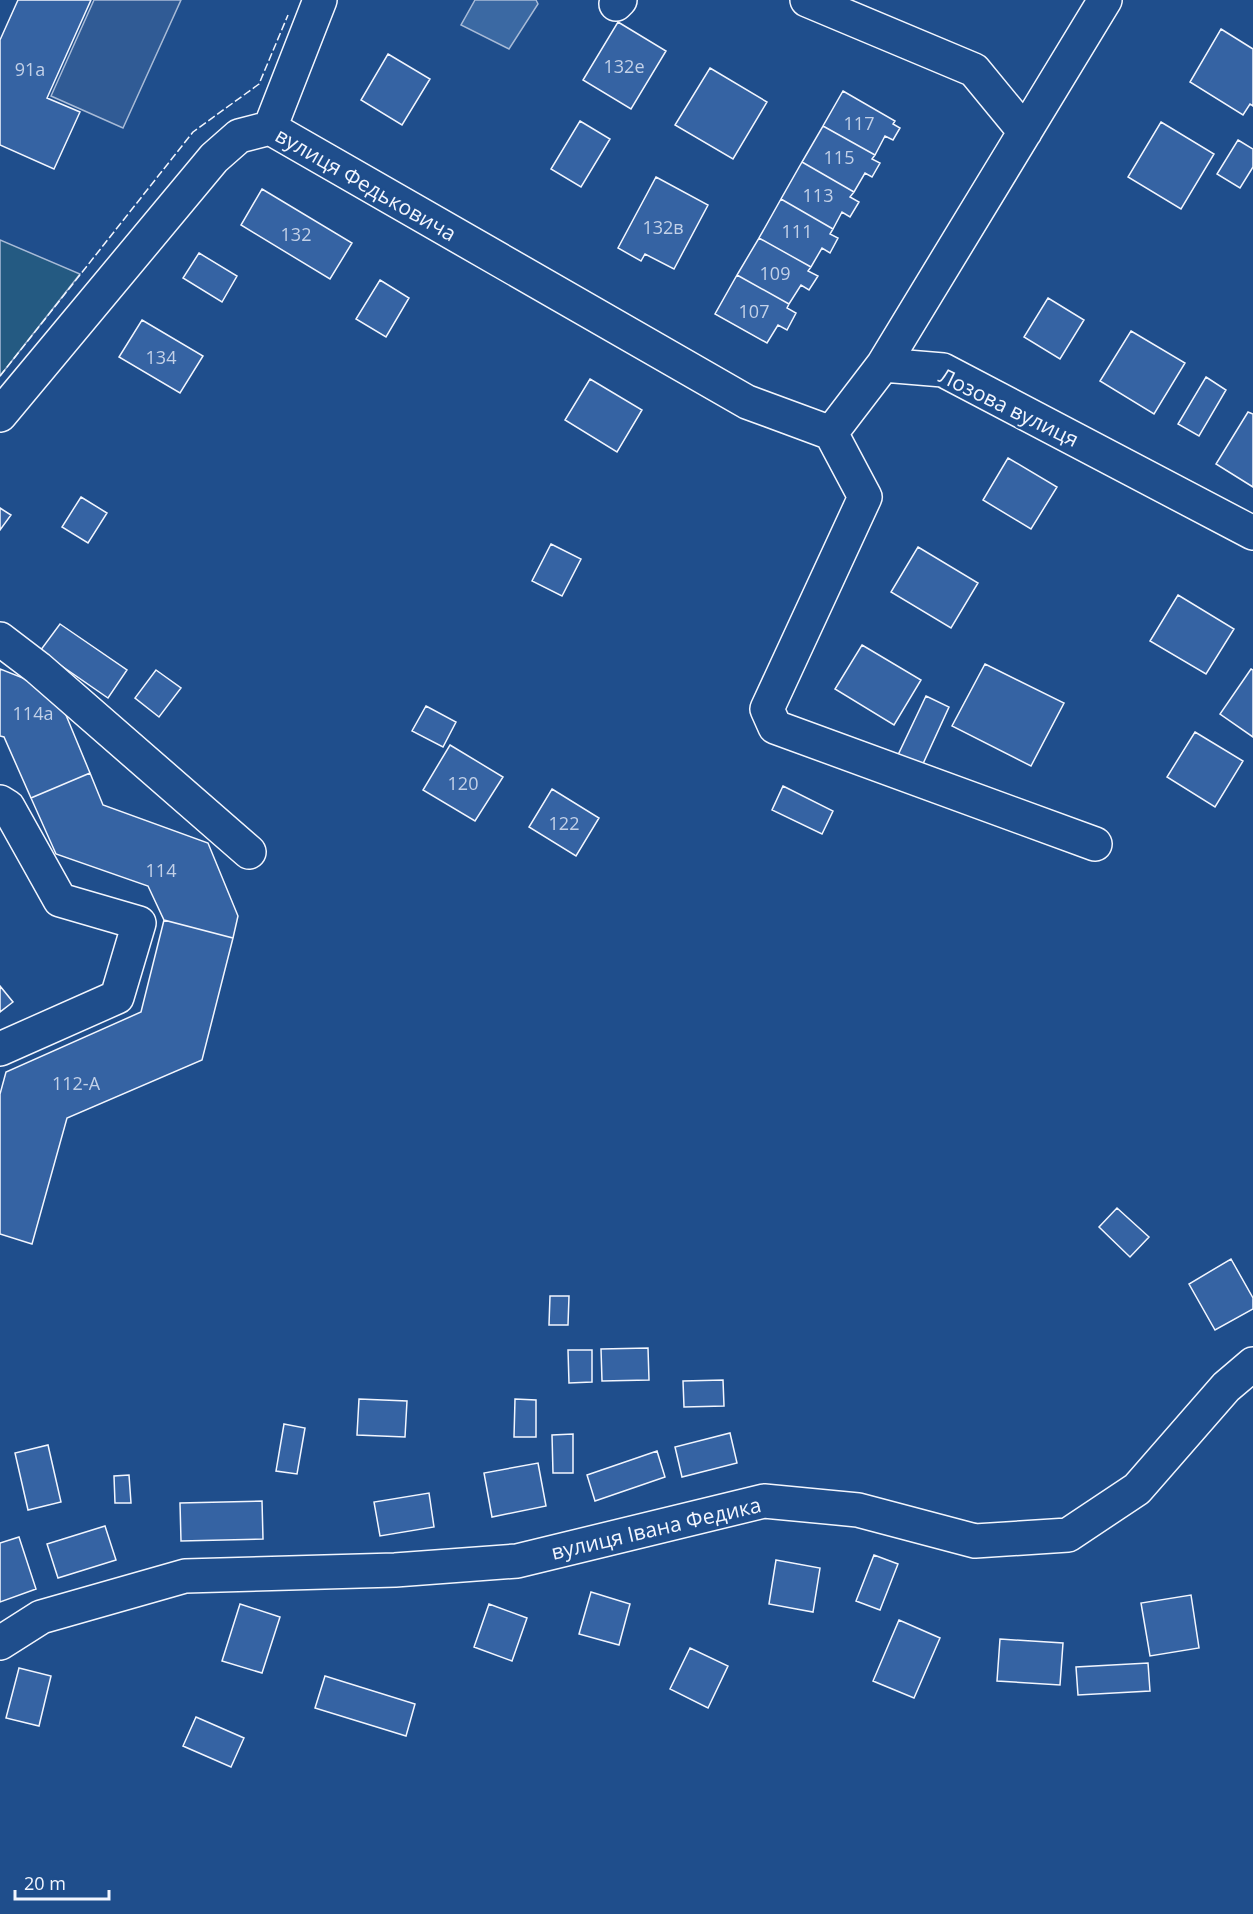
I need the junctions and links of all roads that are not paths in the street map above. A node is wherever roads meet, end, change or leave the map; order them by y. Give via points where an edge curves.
1 (320, 0) edge
2 (807, 0) edge
3 (1105, 0) edge
4 (270, 128) junction
5 (1025, 132) junction
6 (883, 365) junction
7 (0, 415) edge
8 (831, 433) junction
9 (1253, 533) edge
10 (0, 639) edge
11 (3, 807) edge
12 (1095, 844) dead end
13 (249, 852) dead end
14 (0, 1049) edge
15 (1253, 1364) edge
16 (0, 1643) edge

1 - 4 street
2 - 5 street via 974,70
3 - 5 street
4 - 7 street, вулиця Федьковича via 239,136 214,158
4 - 8 street, вулиця Федьковича via 747,402
5 - 6 street
6 - 8 street
6 - 9 street, Лозова вулиця via 943,370
8 - 12 street via 866,497 767,709 775,727
10 - 13 street
11 - 14 street via 60,900 139,923 117,997
15 - 16 street, вулиця Івана Федика via 1226,1387 1137,1489 1068,1535 975,1540 858,1510 764,1501 517,1561 395,1570 185,1576 41,1617

